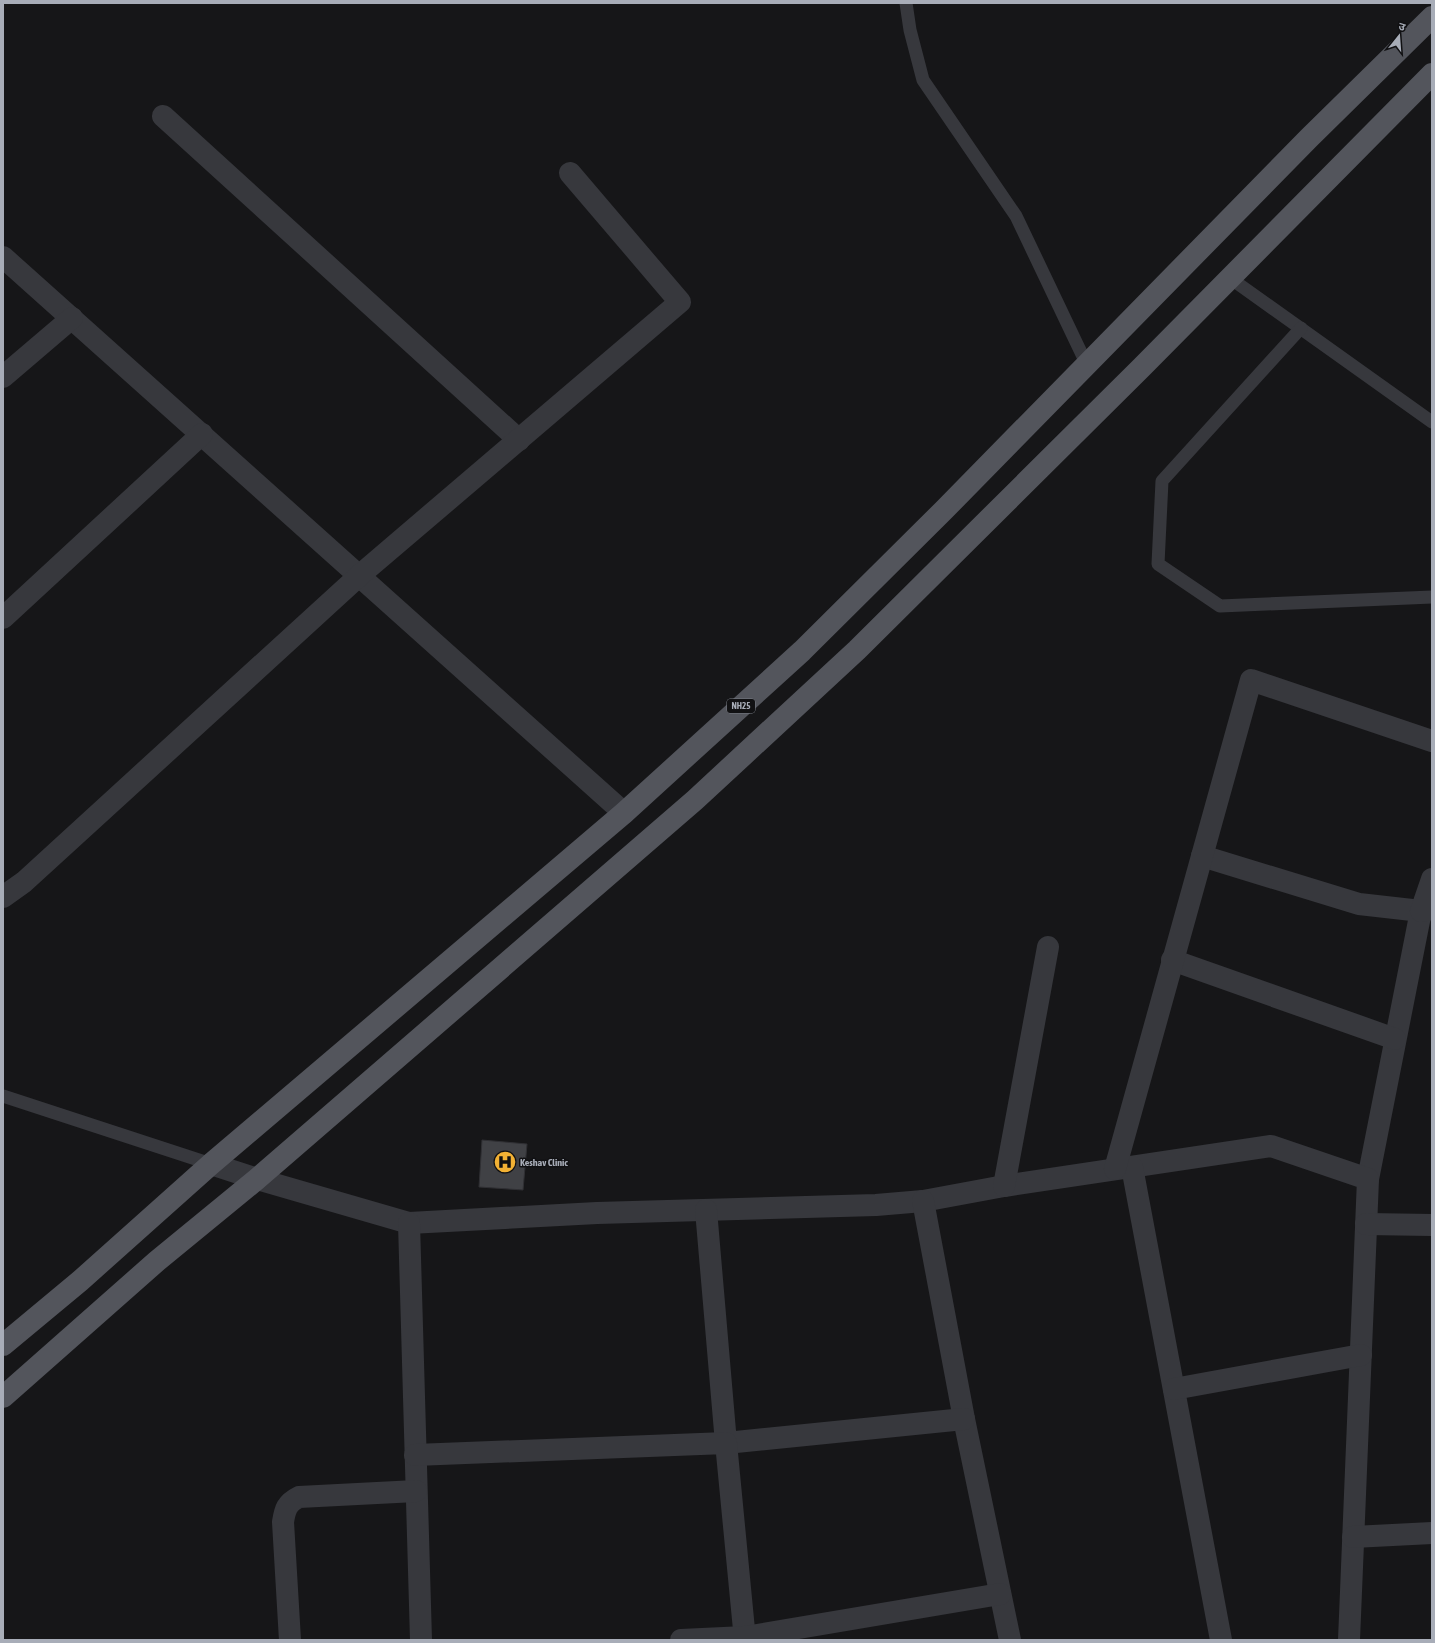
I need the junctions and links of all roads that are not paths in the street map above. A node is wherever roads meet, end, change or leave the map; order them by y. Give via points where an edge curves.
1 (906, 3) edge
2 (1432, 17) edge
3 (1432, 74) edge
4 (163, 116) dead end
5 (570, 173) dead end
6 (3, 257) edge
7 (1230, 278) junction
8 (72, 318) junction
9 (1302, 328) junction
10 (1087, 366) junction
11 (3, 377) edge
12 (1432, 422) edge
13 (202, 434) junction
14 (519, 440) junction
15 (360, 575) junction
16 (1432, 597) edge
17 (3, 618) edge
18 (1432, 741) edge
19 (624, 813) junction
20 (1202, 856) junction
21 (1432, 879) edge
22 (3, 897) edge
23 (1427, 910) edge
24 (1048, 947) dead end
25 (1172, 960) junction
26 (1395, 1039) junction
27 (3, 1096) edge
28 (211, 1164) junction
29 (1123, 1168) junction
30 (257, 1179) junction
31 (1368, 1179) junction
32 (1004, 1186) junction
33 (923, 1201) junction
34 (706, 1210) junction
35 (409, 1223) junction
36 (1366, 1224) junction
37 (1432, 1225) edge
38 (3, 1345) edge
39 (1361, 1355) junction
40 (1174, 1389) junction
41 (3, 1397) edge
42 (964, 1419) junction
43 (726, 1443) junction
44 (415, 1455) junction
45 (416, 1490) junction
46 (1432, 1533) edge
47 (1353, 1537) junction
48 (1000, 1594) junction
49 (745, 1639) edge
50 (290, 1640) edge
51 (421, 1640) edge
52 (681, 1640) edge
53 (1010, 1640) edge
54 (1221, 1640) edge
55 (1349, 1640) edge

1 - 10 lane via 923,80 1016,216
2 - 10 main road, NH25 via 1309,138
3 - 7 main road
4 - 14 street
5 - 14 street via 680,302
6 - 8 street
7 - 9 lane
7 - 30 main road via 851,655 694,800
8 - 11 street
8 - 13 street
9 - 12 lane
9 - 16 lane via 1162,481 1158,564 1220,606
10 - 19 main road, NH25 via 802,651
13 - 15 street
13 - 17 street
14 - 15 street
15 - 19 street
15 - 22 street via 24,882
18 - 20 street via 1251,680
19 - 28 main road, NH25
20 - 23 street via 1359,904
20 - 25 street
21 - 23 street
23 - 26 street
24 - 32 street
25 - 26 street
25 - 29 street
26 - 31 street
27 - 28 lane
28 - 30 street
28 - 38 main road, NH25 via 80,1281
29 - 31 street via 1270,1146
29 - 32 street
29 - 40 street
30 - 35 street
30 - 41 main road via 157,1261
31 - 36 street
32 - 33 street
33 - 34 street via 876,1205
33 - 42 street
34 - 35 street
34 - 43 street
35 - 44 street
36 - 37 street
36 - 39 street
39 - 40 street
39 - 47 street
40 - 54 street
42 - 43 street
42 - 48 street
43 - 44 street
43 - 49 street
44 - 45 street
45 - 50 street via 300,1497 291,1501 285,1509 283,1522
45 - 51 street
46 - 47 street
47 - 55 street
48 - 49 street
48 - 53 street
49 - 52 street

